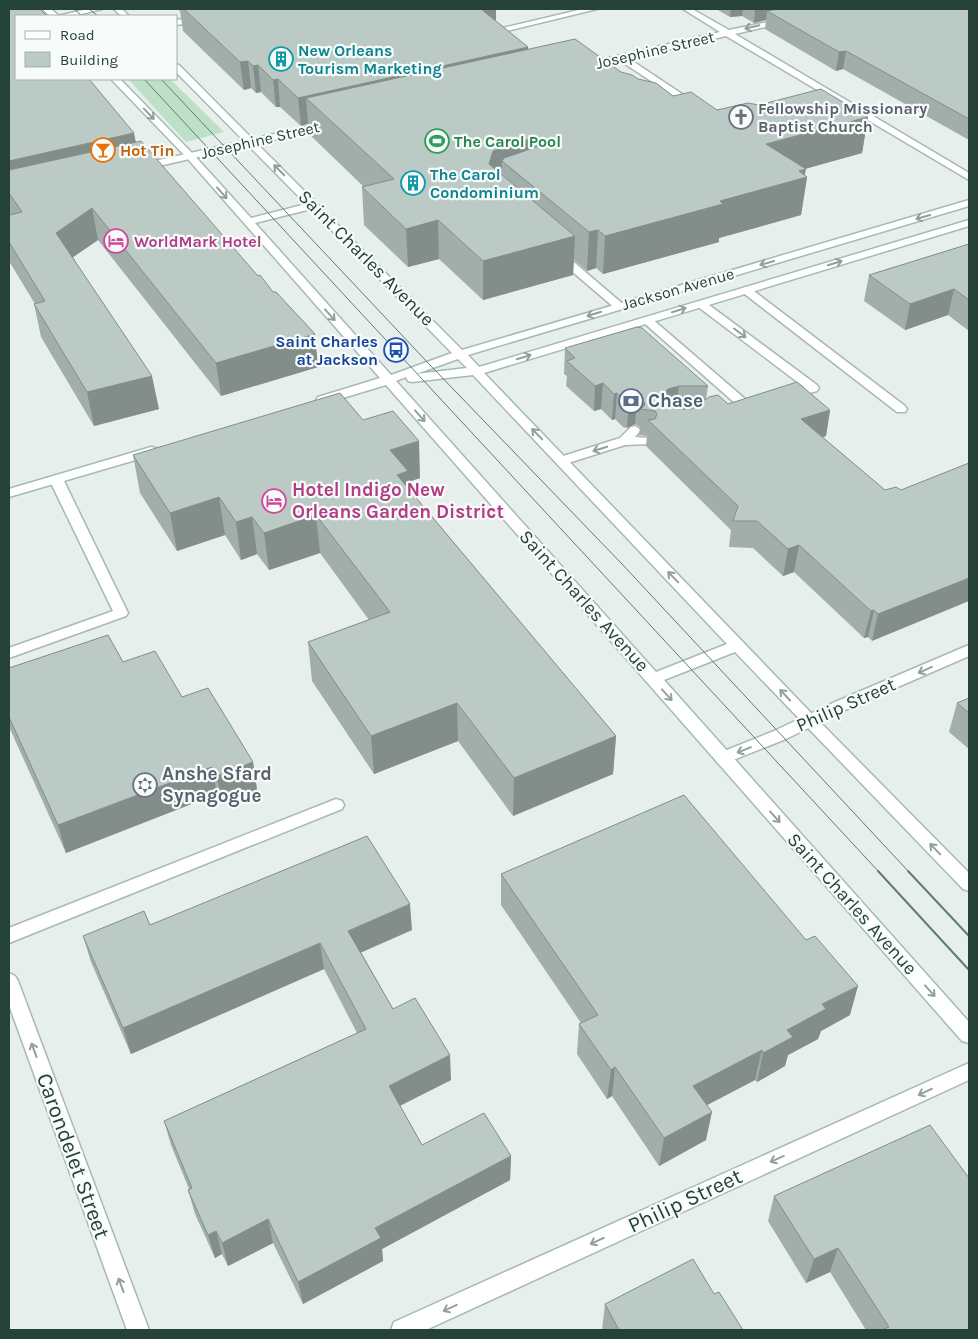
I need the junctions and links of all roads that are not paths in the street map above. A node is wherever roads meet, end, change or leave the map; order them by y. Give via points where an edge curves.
1 (98, 9) edge
2 (593, 9) edge
3 (687, 9) edge
4 (67, 15) edge
5 (213, 16) edge
6 (795, 18) edge
7 (178, 24) edge
8 (728, 33) junction
9 (491, 38) edge
10 (622, 58) junction
11 (178, 69) edge
12 (575, 69) edge
13 (116, 80) edge
14 (704, 112) edge
15 (335, 123) edge
16 (251, 142) junction
17 (190, 156) junction
18 (134, 169) edge
19 (969, 177) edge
20 (969, 203) edge
21 (313, 205) junction
22 (248, 222) junction
23 (969, 223) edge
24 (547, 245) edge
25 (746, 290) junction
26 (701, 304) junction
27 (620, 306) junction
28 (647, 320) junction
29 (460, 354) junction
30 (477, 371) junction
31 (388, 380) junction
32 (776, 398) edge
33 (313, 402) edge
34 (902, 409) dead end
35 (729, 410) edge
36 (635, 430) dead end
37 (624, 441) junction
38 (647, 441) edge
39 (161, 448) edge
40 (562, 460) junction
41 (56, 479) junction
42 (9, 493) edge
43 (738, 645) junction
44 (969, 650) edge
45 (9, 653) edge
46 (653, 679) junction
47 (810, 720) junction
48 (723, 758) junction
49 (336, 805) dead end
50 (969, 884) edge
51 (9, 936) edge
52 (9, 981) edge
53 (969, 1035) edge
54 (969, 1071) edge
55 (138, 1330) edge
56 (402, 1330) edge

1 - 4 street
2 - 9 street via 485,33
3 - 8 street
5 - 7 street
6 -> 8 street, Josephine Street
8 - 10 street, Josephine Street
8 - 19 street
10 - 12 street, Josephine Street
10 - 14 street
11 - 16 street, Saint Charles Avenue
13 -> 17 street, Saint Charles Avenue
15 - 16 street, Josephine Street
16 - 17 street, Josephine Street
21 -> 16 street, Saint Charles Avenue
17 - 18 street, Josephine Street
17 -> 22 street, Saint Charles Avenue
20 -> 27 street, Jackson Avenue
21 - 22 street
21 - 29 street, Saint Charles Avenue
22 -> 31 street, Saint Charles Avenue
25 -> 23 street, Jackson Avenue
24 - 27 street
25 - 26 street, Jackson Avenue
25 - 34 street
28 -> 26 street, Jackson Avenue
26 -> 32 street via 813,388
27 -> 29 street, Jackson Avenue
30 -> 28 street, Jackson Avenue
28 - 35 street via 744,403
29 - 30 street, Saint Charles Avenue
29 - 31 street, Jackson Avenue
30 - 31 street, Jackson Avenue
40 -> 30 street, Saint Charles Avenue
31 - 33 street, Jackson Avenue
31 -> 46 street, Saint Charles Avenue
36 - 37 street
37 - 38 street
37 -> 40 street
39 - 41 street
43 -> 40 street, Saint Charles Avenue
41 - 42 street
41 - 45 street via 121,612
43 - 46 street
47 -> 43 street, Saint Charles Avenue
44 -> 47 street, Philip Street
46 -> 48 street, Saint Charles Avenue
47 -> 48 street, Philip Street
50 -> 47 street, Saint Charles Avenue
48 -> 53 street, Saint Charles Avenue
49 - 51 street
55 -> 52 street, Carondelet Street
54 -> 56 street, Philip Street

